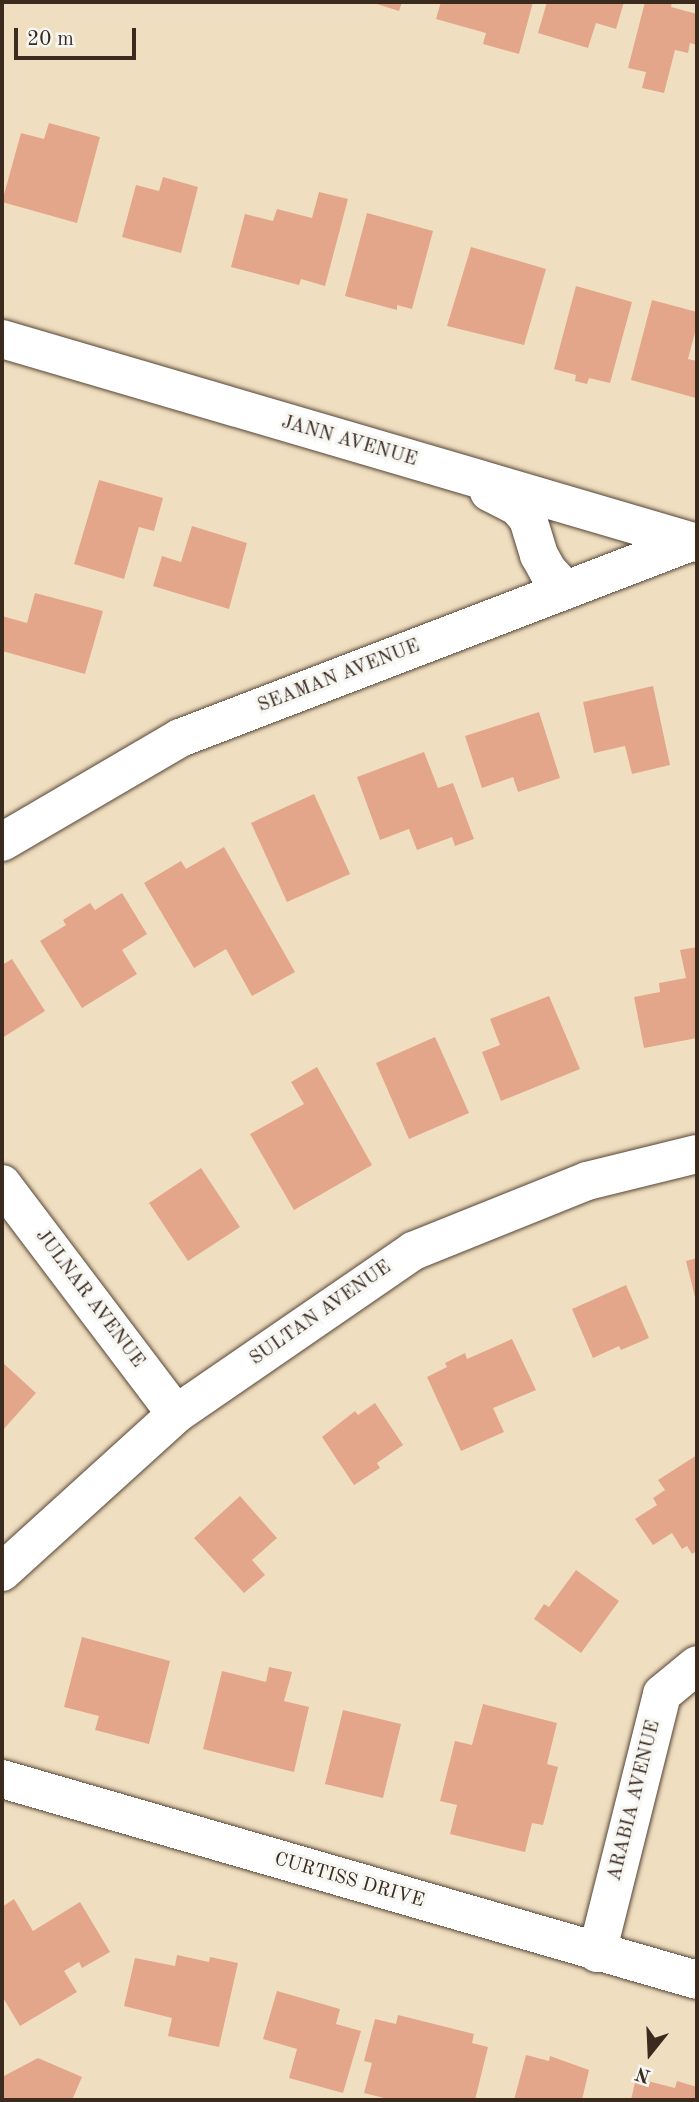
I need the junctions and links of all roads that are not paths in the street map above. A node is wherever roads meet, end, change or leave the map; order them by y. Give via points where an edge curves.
1 (2, 340) edge
2 (414, 461) junction
3 (577, 509) junction
4 (637, 526) junction
5 (694, 543) edge
6 (539, 555) junction
7 (635, 563) junction
8 (566, 590) junction
9 (505, 613) junction
10 (2, 842) edge
11 (697, 1154) edge
12 (2, 1184) edge
13 (176, 1414) junction
14 (2, 1572) edge
15 (697, 1665) edge
16 (2, 1779) edge
17 (597, 1953) junction
18 (697, 1980) edge

1 - 2 street, JANN AVENUE
2 - 3 street, JANN AVENUE
2 - 6 street via 499,495 518,508 528,519
3 - 4 street, JANN AVENUE
3 - 6 street via 551,525
4 - 5 street, JANN AVENUE
4 - 7 street via 645,549
5 - 7 street, SEAMAN AVENUE
6 - 8 street
6 - 9 street via 527,591
7 - 8 street, SEAMAN AVENUE
8 - 9 street, SEAMAN AVENUE
9 - 10 street, SEAMAN AVENUE via 180,738
11 - 13 street, SULTAN AVENUE via 587,1181 413,1251
12 - 13 street, JULNAR AVENUE
13 - 14 street, SULTAN AVENUE
15 - 17 street, ARABIA AVENUE via 662,1694
16 - 17 street, CURTISS DRIVE
17 - 18 street, CURTISS DRIVE

